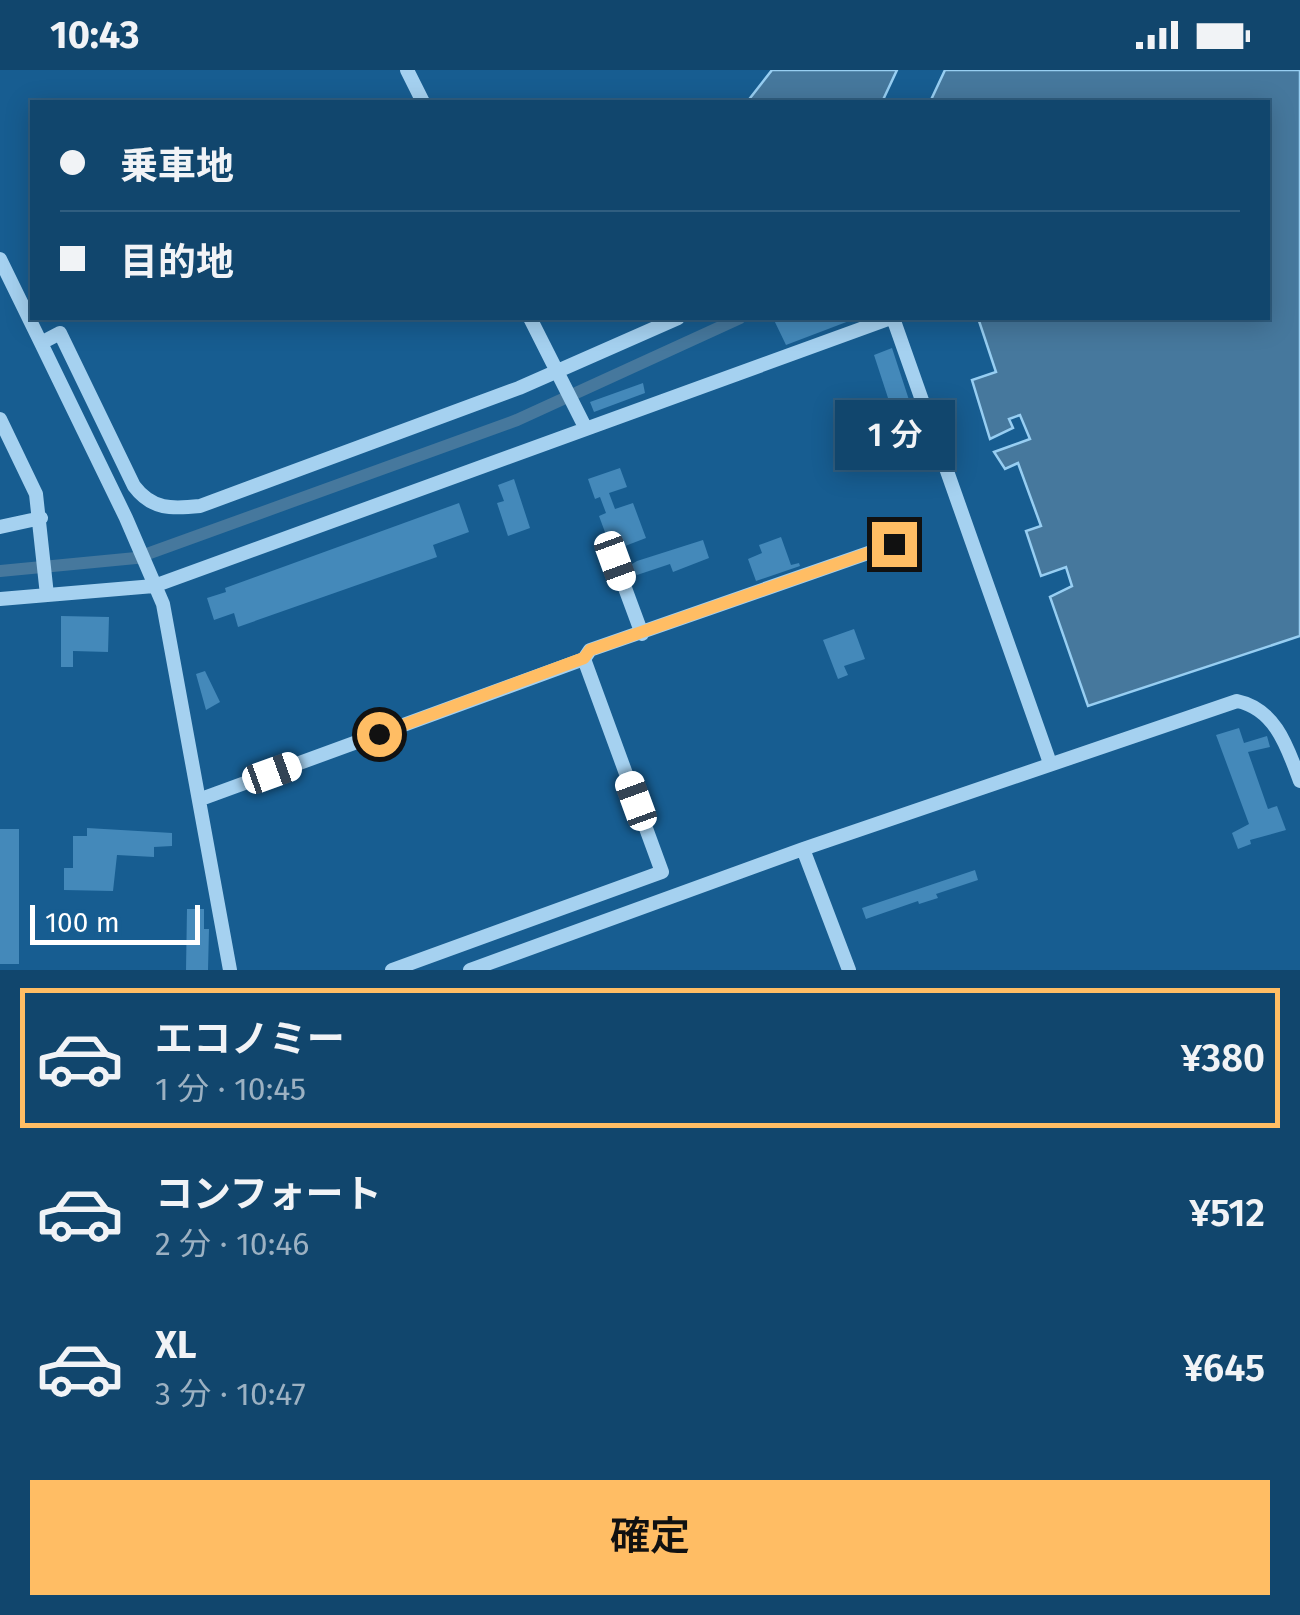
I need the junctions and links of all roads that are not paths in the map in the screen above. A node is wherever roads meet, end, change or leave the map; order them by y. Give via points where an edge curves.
1 (407, 70) edge
2 (422, 100) edge
3 (0, 259) edge
4 (531, 320) edge
5 (674, 320) edge
6 (886, 320) edge
7 (893, 320) edge
8 (41, 343) junction
9 (560, 376) junction
10 (0, 420) edge
11 (585, 425) junction
12 (41, 518) junction
13 (0, 527) edge
14 (894, 544) dead end
15 (615, 561) dead end
16 (150, 579) junction
17 (47, 590) junction
18 (0, 599) edge
19 (642, 634) junction
20 (584, 658) junction
21 (1050, 763) junction
22 (1300, 782) edge
23 (201, 799) junction
24 (803, 849) junction
25 (230, 970) edge
26 (392, 970) edge
27 (470, 970) edge
28 (849, 970) edge

1 - 2 lane
3 - 8 lane
4 - 9 lane
5 - 9 lane
6 - 11 lane
7 - 21 lane
8 - 9 lane via 60,333 134,486 156,506 174,508 200,506
8 - 16 lane
9 - 11 lane
10 - 12 lane
11 - 16 lane
12 - 13 lane
12 - 17 lane
14 - 19 lane
15 - 19 lane
16 - 17 lane
16 - 23 lane via 163,604
17 - 18 lane
19 - 20 lane via 590,650
20 - 23 lane
20 - 26 lane via 662,872
21 - 22 lane via 1237,701 1282,733
21 - 24 lane
23 - 25 lane
24 - 27 lane
24 - 28 lane

